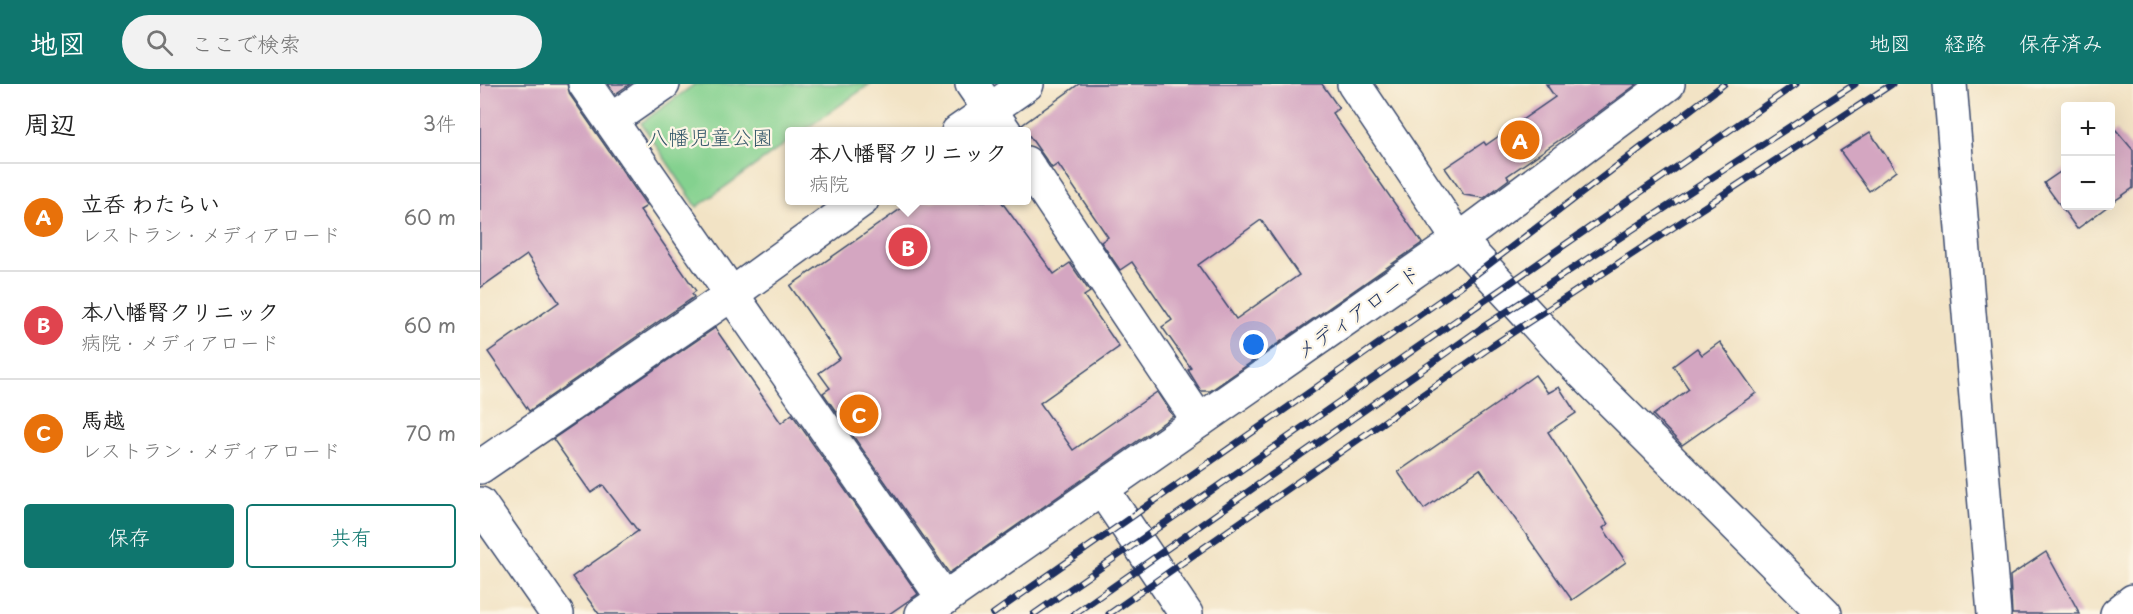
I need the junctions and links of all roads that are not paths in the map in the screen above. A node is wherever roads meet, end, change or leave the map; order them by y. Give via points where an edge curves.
1 (585, 84) edge
2 (663, 84) edge
3 (1027, 84) edge
4 (1354, 84) edge
5 (1668, 84) edge
6 (1950, 84) edge
7 (989, 108) edge
8 (611, 120) junction
9 (964, 127) edge
10 (1031, 170) edge
11 (856, 205) edge
12 (1459, 240) junction
13 (732, 294) junction
14 (1199, 421) junction
15 (480, 467) edge
16 (1102, 489) junction
17 (480, 504) edge
18 (2133, 601) edge
19 (933, 606) edge
20 (557, 614) edge
21 (1186, 614) edge
22 (1825, 614) edge
23 (1994, 614) edge
24 (2117, 614) edge

1 - 8 street
2 - 8 street
3 - 7 street
4 - 12 street
5 - 12 street, メディアロード
6 - 23 street
7 - 9 street
8 - 13 street
10 - 14 street
11 - 13 street
12 - 14 street, メディアロード
12 - 22 street via 1567,357
13 - 15 street
13 - 19 street
14 - 16 street, メディアロード
16 - 19 street, メディアロード
16 - 21 street
17 - 20 street
18 - 24 street

